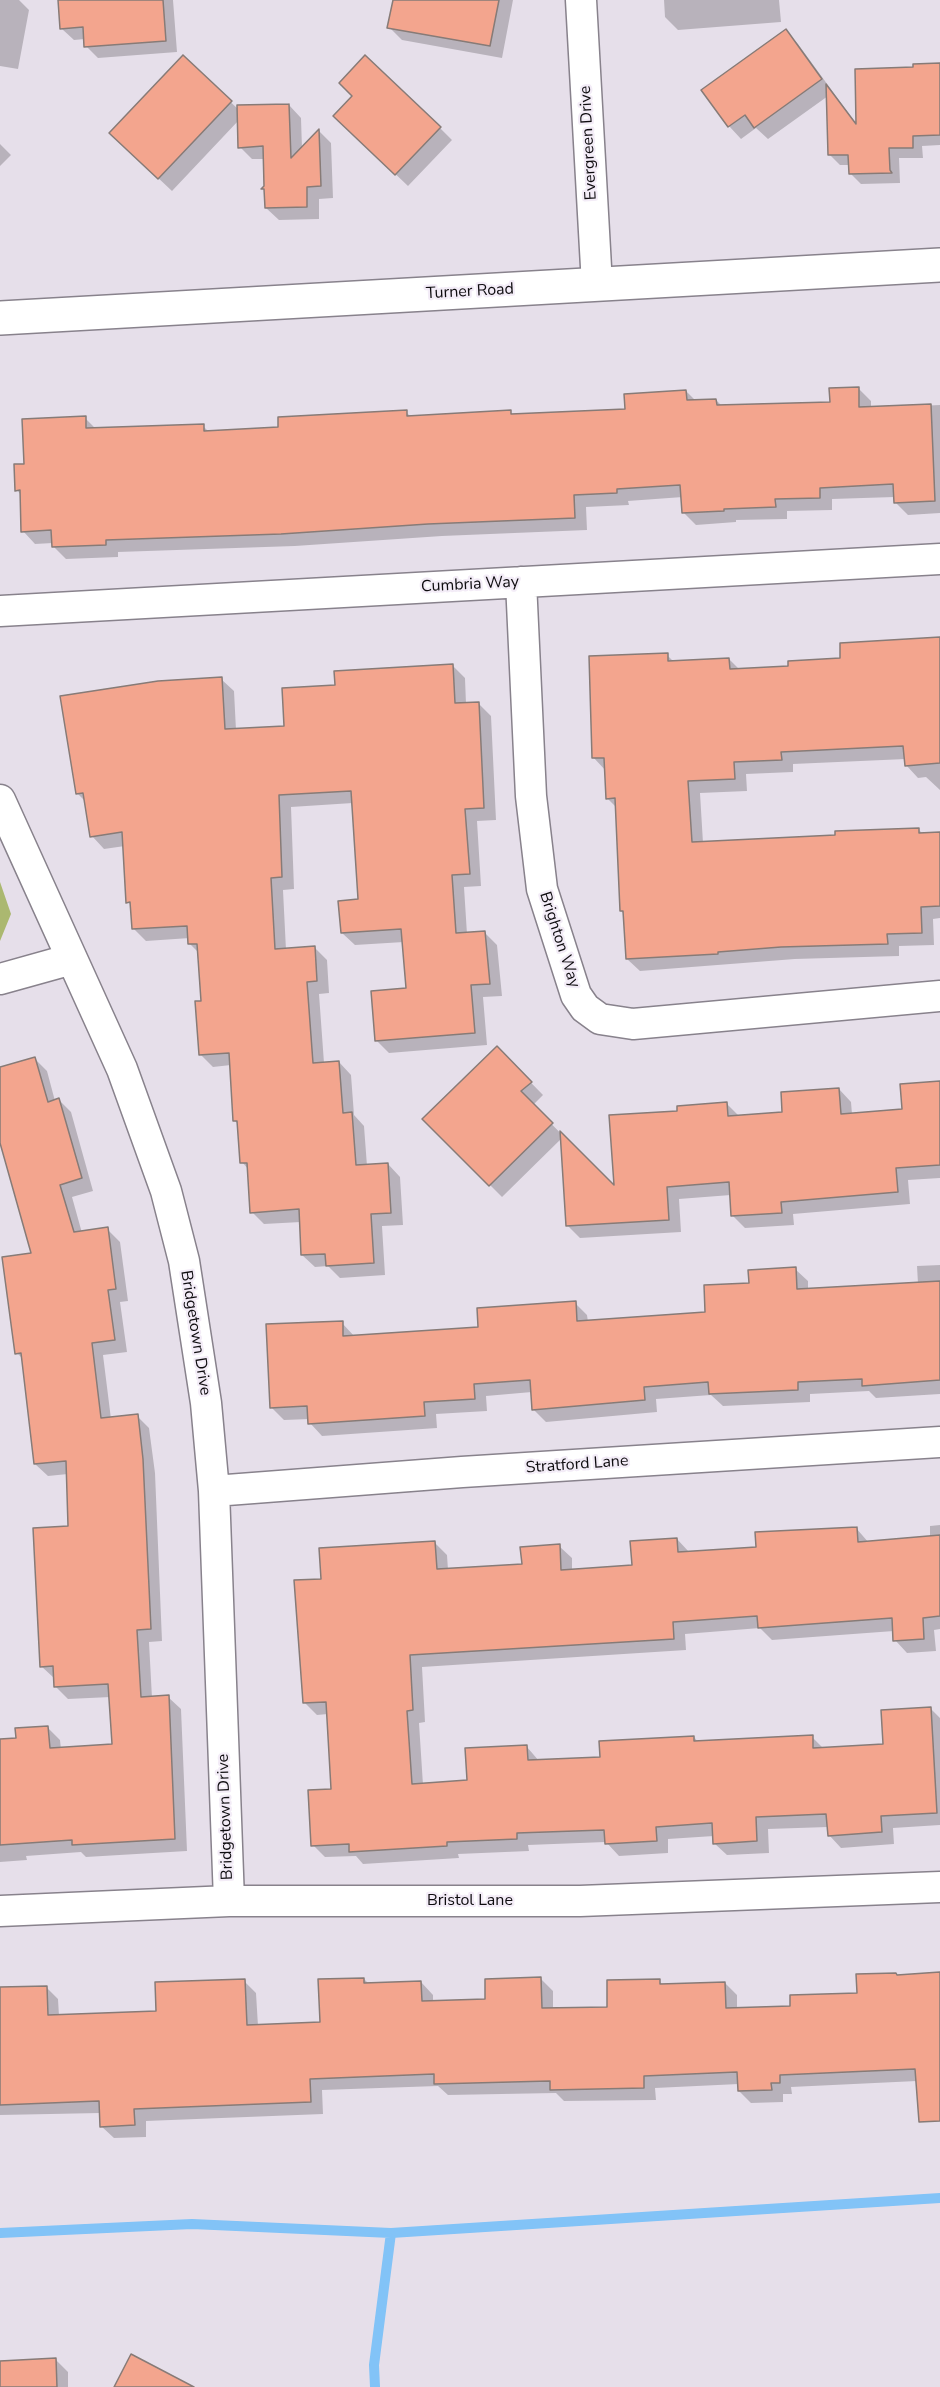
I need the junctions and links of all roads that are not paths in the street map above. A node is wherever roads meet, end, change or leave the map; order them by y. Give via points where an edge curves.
1 (581, 0) edge
2 (940, 265) edge
3 (597, 285) junction
4 (0, 318) edge
5 (940, 559) edge
6 (520, 582) junction
7 (0, 611) edge
8 (0, 800) edge
9 (72, 960) junction
10 (0, 979) edge
11 (940, 996) edge
12 (940, 1442) edge
13 (214, 1491) junction
14 (940, 1887) edge
15 (229, 1901) junction
16 (0, 1911) edge

1 - 3 street, Evergreen Drive
2 - 3 main road, Turner Road
3 - 4 main road, Turner Road
5 - 6 street, Cumbria Way
6 - 7 street, Cumbria Way
6 - 11 street, Brighton Way via 531,796 542,890 576,995 585,1008 600,1019 633,1024
8 - 9 street, Bridgetown Drive
9 - 10 street
9 - 13 street, Bridgetown Drive via 122,1069 166,1191 184,1261 206,1403
12 - 13 street, Stratford Lane
13 - 15 street, Bridgetown Drive
14 - 15 street, Bristol Lane via 580,1901
15 - 16 street, Bristol Lane

